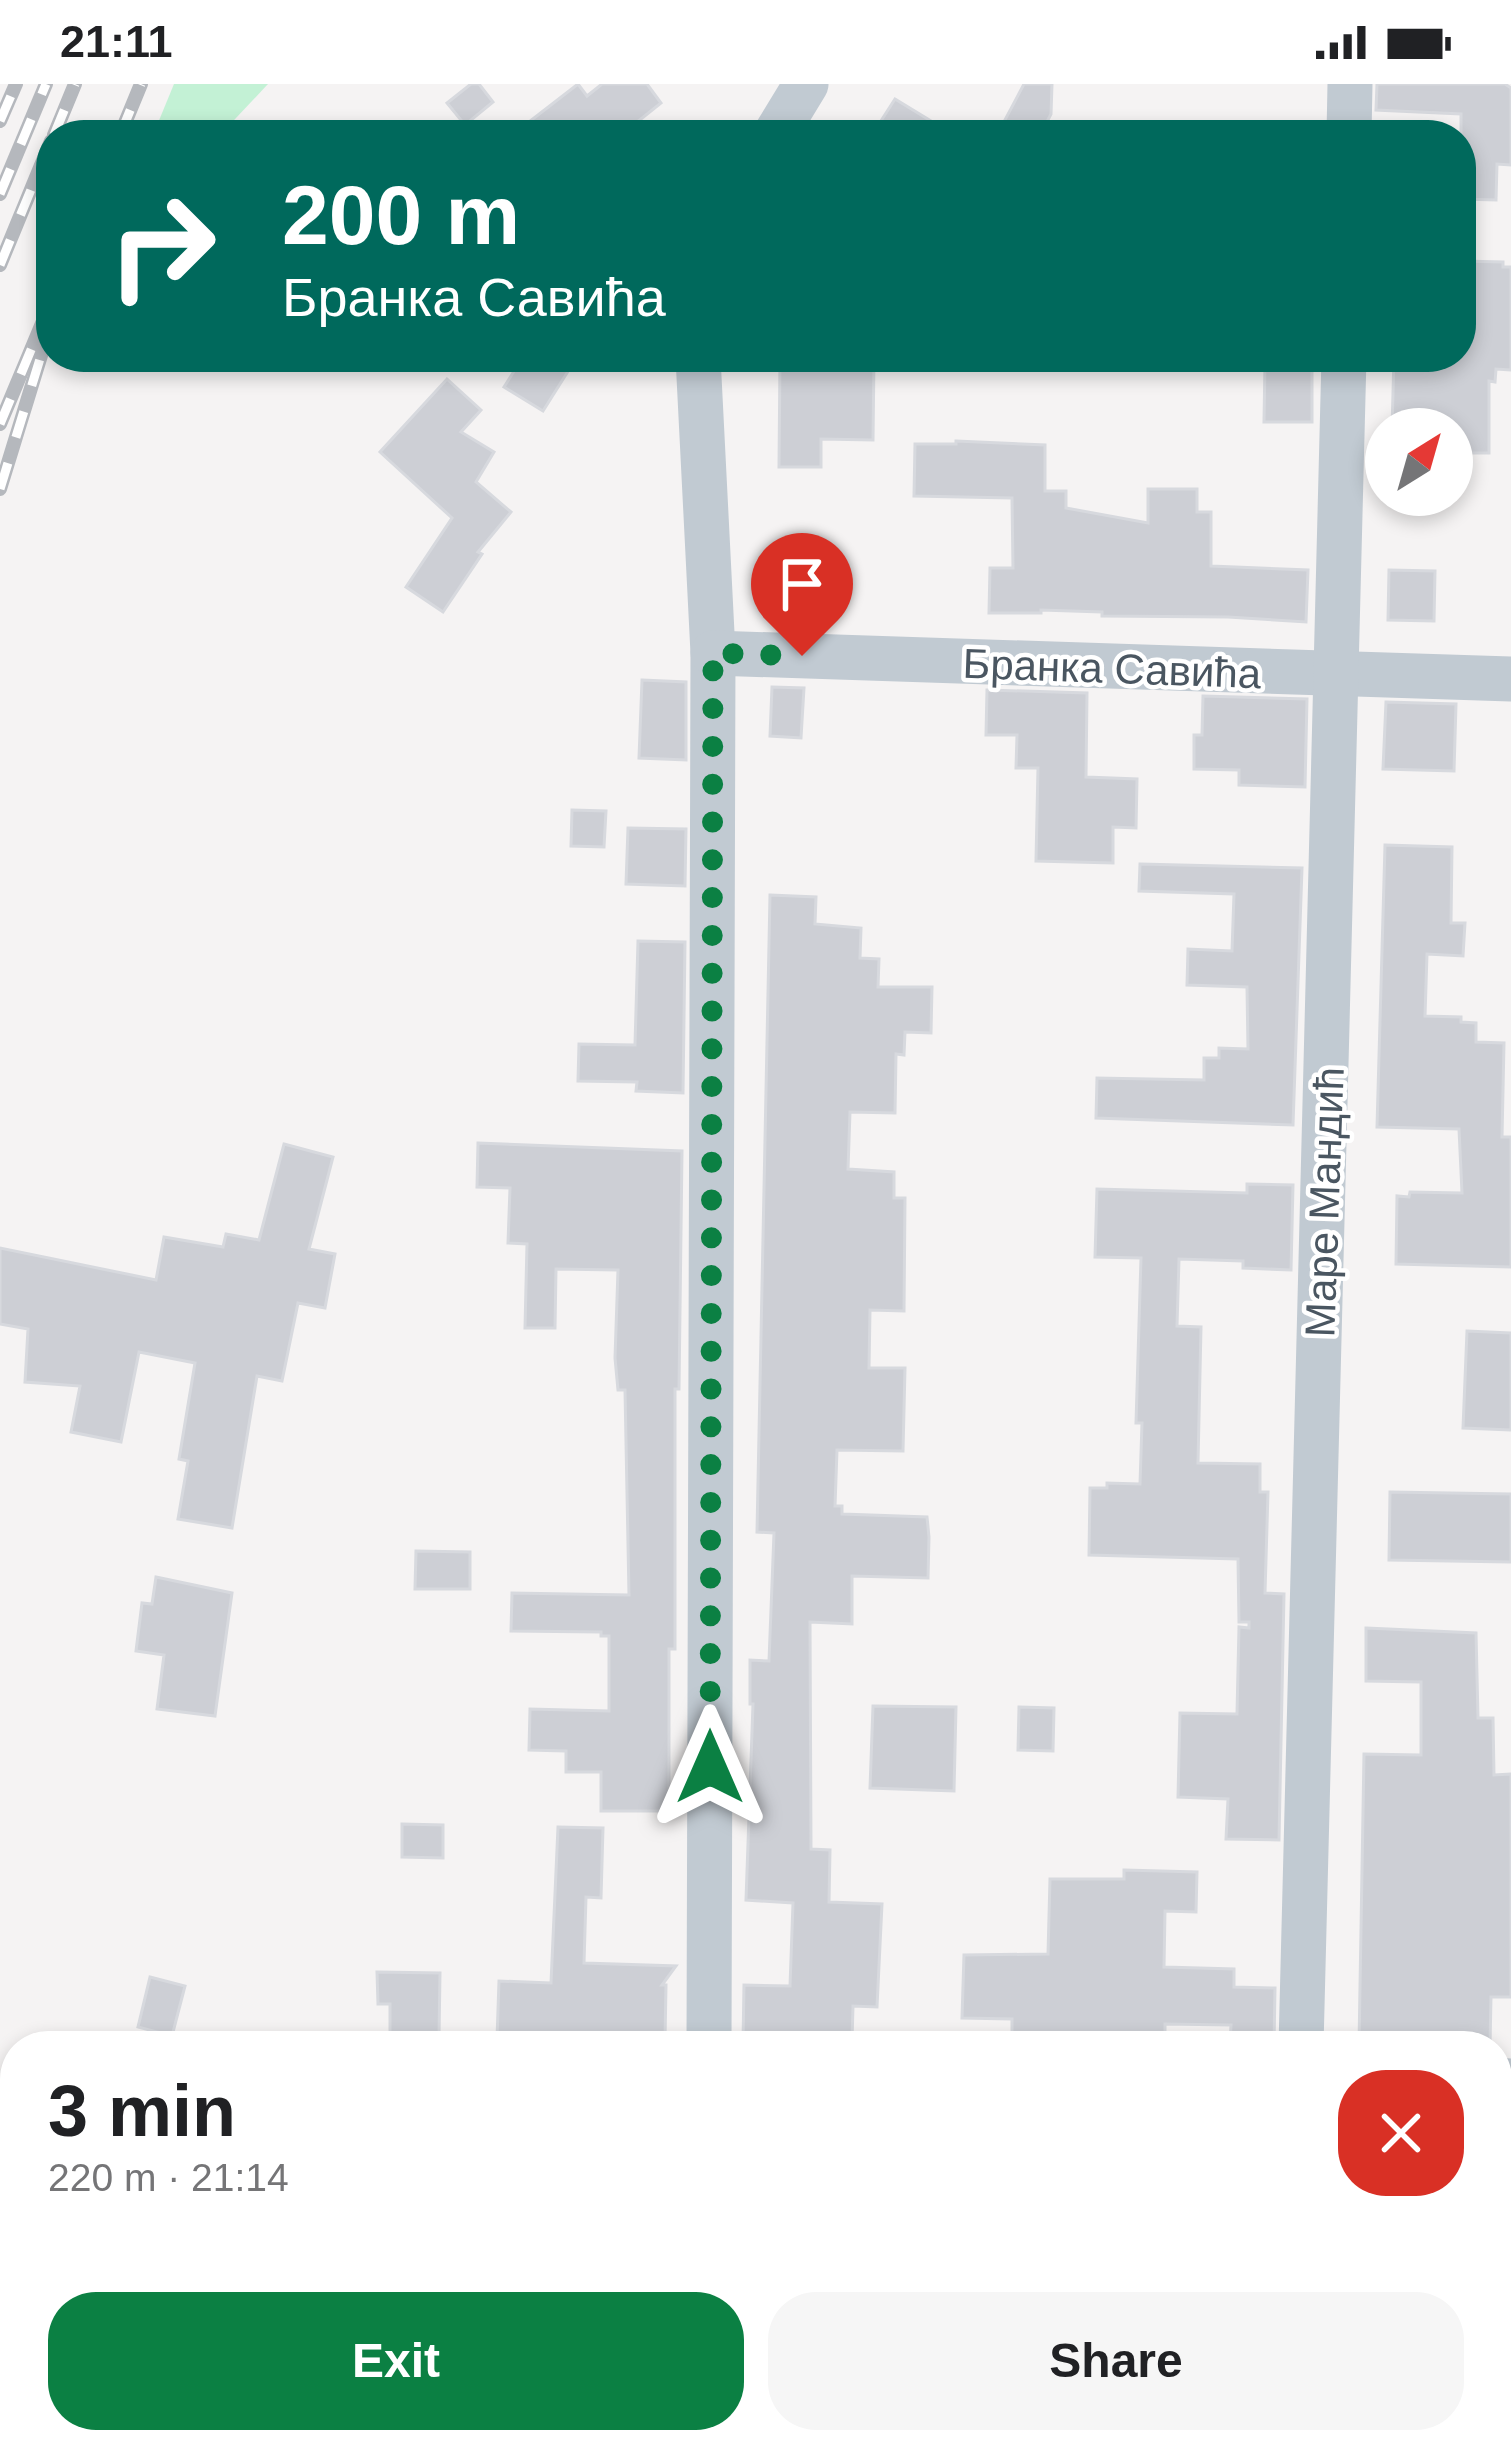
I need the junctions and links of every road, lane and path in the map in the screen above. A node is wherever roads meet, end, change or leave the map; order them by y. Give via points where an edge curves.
1 (806, 84) edge
2 (1350, 84) edge
3 (784, 120) edge
4 (1349, 120) edge
5 (699, 372) edge
6 (1344, 372) edge
7 (713, 653) junction
8 (1338, 676) junction
9 (1511, 679) edge
10 (709, 2031) edge
11 (1301, 2031) edge

1 - 3 street
2 - 4 street
5 - 7 street
6 - 8 street, Маре Мандић
7 - 8 street, Бранка Савића
7 - 10 street
8 - 9 street, Бранка Савића
8 - 11 street, Маре Мандић

